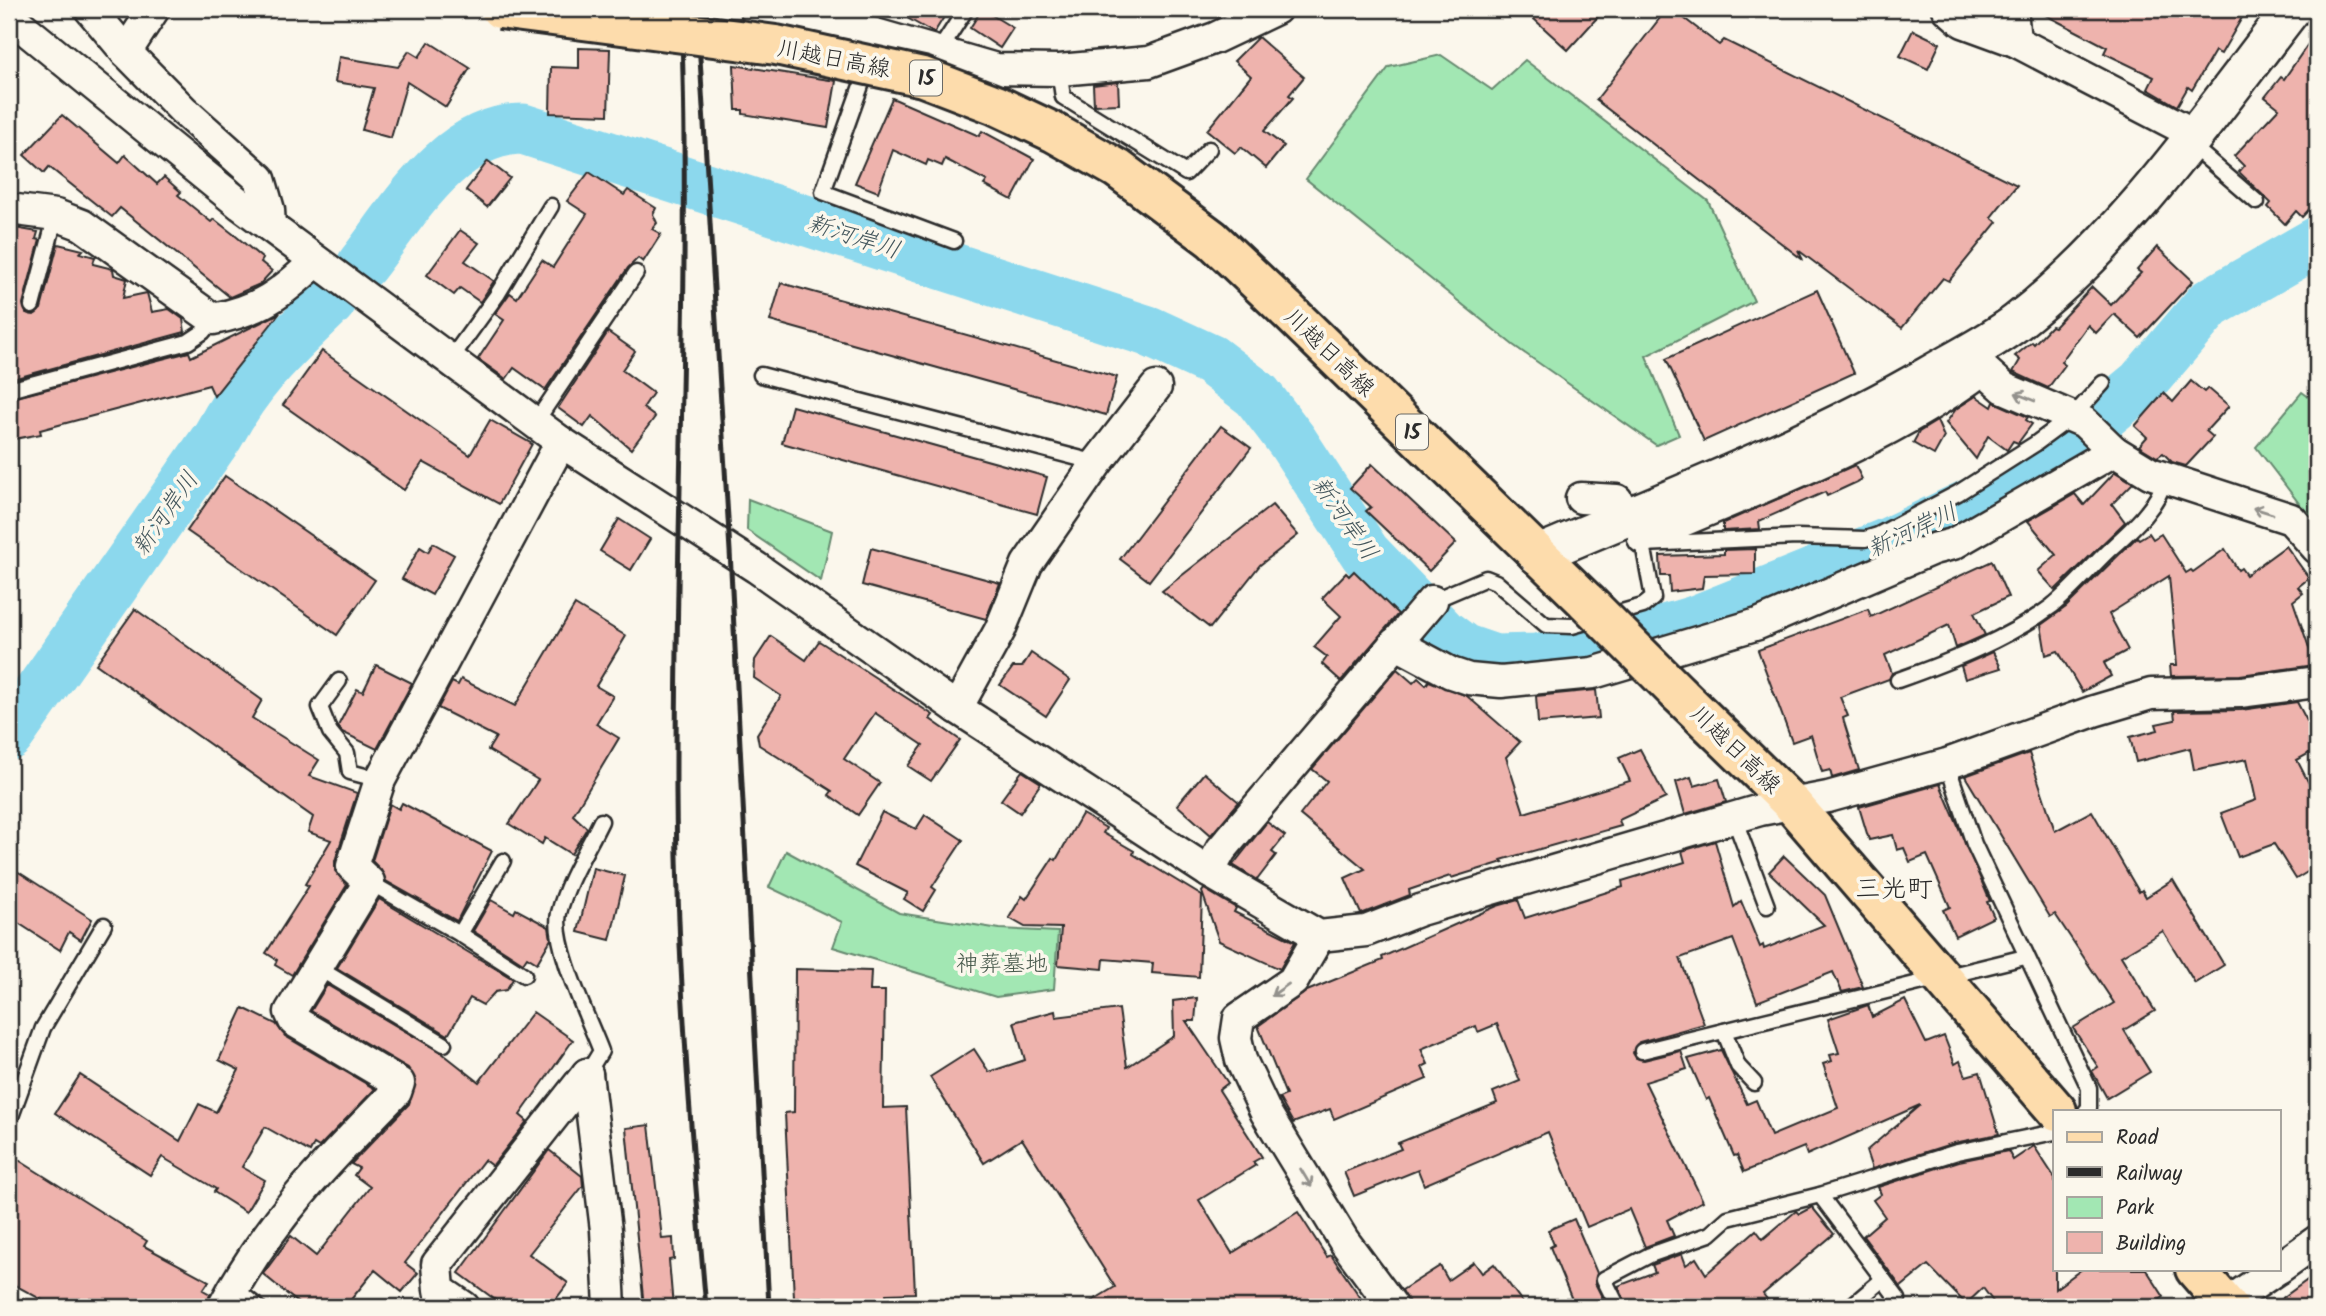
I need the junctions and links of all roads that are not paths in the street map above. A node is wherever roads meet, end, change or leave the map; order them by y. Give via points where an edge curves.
1 (90, 9) edge
2 (154, 9) edge
3 (500, 9) edge
4 (755, 9) edge
5 (966, 9) edge
6 (1276, 9) edge
7 (1948, 9) edge
8 (2012, 9) edge
9 (791, 12) edge
10 (2282, 12) edge
11 (9, 16) edge
12 (880, 35) junction
13 (2015, 41) junction
14 (939, 51) junction
15 (125, 52) junction
16 (1059, 70) junction
17 (2191, 138) junction
18 (1209, 149) dead end
19 (2257, 202) dead end
20 (551, 206) dead end
21 (9, 209) edge
22 (56, 215) junction
23 (270, 226) junction
24 (954, 241) dead end
25 (315, 262) junction
26 (636, 273) dead end
27 (32, 306) dead end
28 (213, 319) junction
29 (450, 360) junction
30 (1974, 362) junction
31 (761, 375) dead end
32 (2103, 383) dead end
33 (1156, 387) dead end
34 (9, 390) edge
35 (2078, 419) junction
36 (535, 423) junction
37 (561, 442) junction
38 (2111, 447) junction
39 (1097, 463) junction
40 (2165, 479) junction
41 (1581, 498) dead end
42 (1617, 500) dead end
43 (1643, 539) junction
44 (2317, 548) edge
45 (1537, 555) junction
46 (1432, 601) joint
47 (1400, 637) junction
48 (1898, 680) dead end
49 (339, 681) dead end
50 (2317, 682) edge
51 (957, 708) junction
52 (1947, 764) junction
53 (380, 780) junction
54 (1792, 804) junction
55 (1734, 818) junction
56 (601, 821) dead end
57 (502, 861) dead end
58 (1209, 872) junction
59 (369, 882) junction
60 (1767, 905) dead end
61 (104, 925) dead end
62 (460, 934) junction
63 (1319, 936) junction
64 (2025, 957) junction
65 (318, 968) junction
66 (524, 975) dead end
67 (1940, 978) junction
68 (1724, 1031) junction
69 (444, 1044) dead end
70 (1642, 1051) dead end
71 (587, 1074) junction
72 (1754, 1083) dead end
73 (2056, 1110) edge
74 (2087, 1110) edge
75 (9, 1122) edge
76 (2053, 1132) edge
77 (1820, 1195) junction
78 (2317, 1241) edge
79 (2280, 1267) edge
80 (2196, 1270) edge
81 (2275, 1270) edge
82 (1883, 1279) junction
83 (228, 1298) edge
84 (1898, 1299) dead end
85 (2225, 1306) edge
86 (258, 1307) edge
87 (464, 1307) edge
88 (610, 1307) edge
89 (1393, 1307) edge
90 (1618, 1307) edge
91 (1850, 1307) edge

1 - 15 street
2 - 15 street
3 - 45 main road, 川越日高線 / 15, bridge via 859,61 935,81 1041,127 1118,169 1212,239
4 - 9 street
5 - 14 lane
6 - 16 street via 1149,62
7 - 13 street via 1963,22
8 - 13 street
9 - 12 street
10 - 17 street
11 - 23 street
12 - 14 street
12 - 24 lane via 822,192
13 - 17 street
14 - 16 street via 996,69
15 - 23 street via 260,179
16 - 18 lane via 1063,97 1186,173
17 - 19 lane
17 - 30 street via 2087,259
20 - 29 lane via 498,295
21 - 22 street
22 - 27 lane
22 - 28 street via 82,225
23 - 25 street
25 - 28 street via 260,306
25 - 29 street
26 - 36 lane
28 - 34 lane via 188,342
29 - 36 street
35 -> 30 street via 2004,388
30 - 43 street via 1946,397 1840,451
30 - 45 street
31 - 39 lane
32 - 35 lane
33 - 39 street
35 - 38 street
35 - 43 lane via 1958,493 1864,539
36 - 37 street
37 - 51 street via 757,568
37 - 53 street
38 - 40 street
38 - 47 street via 1953,544 1758,624 1616,668 1501,681 1469,680 1451,673
39 - 51 street via 1027,564 1000,630
44 -> 40 street via 2291,519
40 - 48 lane via 2161,492 2136,524 2053,605 1965,655
41 - 42 street
43 - 46 lane via 1653,598 1643,606 1572,626 1546,625 1486,578
45 - 54 main road, 川越日高線 / 15, bridge
46 - 47 street
47 - 58 street via 1221,850
49 - 53 lane via 320,707 330,732 348,753 350,772
50 - 52 street via 2241,692 2151,694
51 - 58 street
52 - 54 street
52 - 64 lane via 1974,844
53 - 59 street via 352,866
54 - 55 street
54 - 67 main road, 川越日高線 / 15
55 - 60 lane
55 - 63 street via 1420,910 1366,931
56 - 71 lane via 558,916 564,956 601,1051
57 - 62 lane
58 - 63 street
59 - 62 lane
59 - 65 street
61 - 75 lane via 43,1028
62 - 66 lane
63 -> 89 street via 1293,981 1239,1018 1236,1038 1241,1060 1266,1113 1344,1241
64 - 67 lane
64 - 74 lane via 2089,1088
65 - 69 lane
65 - 83 street via 289,1012 294,1021 399,1083 396,1093 296,1195 265,1235
67 - 68 lane
67 - 73 main road, 川越日高線 / 15
68 - 70 lane
68 - 72 lane via 1738,1066
71 - 87 street via 437,1264 439,1290
71 - 88 street via 606,1230
76 - 77 lane via 1957,1152
77 - 82 lane
77 - 90 lane via 1728,1218 1710,1234 1650,1255 1604,1279
78 - 79 street
80 - 85 main road
81 - 85 street
82 - 84 lane
82 - 91 lane
83 - 86 lane

